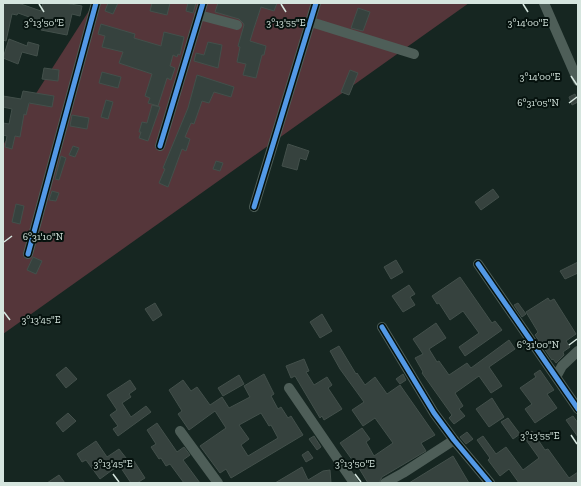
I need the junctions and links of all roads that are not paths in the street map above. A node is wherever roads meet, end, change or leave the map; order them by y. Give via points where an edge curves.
1 (96, 3) edge
2 (203, 3) edge
3 (316, 3) edge
4 (544, 3) edge
5 (199, 15) junction
6 (311, 22) junction
7 (237, 25) dead end
8 (414, 54) dead end
9 (578, 81) edge
10 (160, 146) dead end
11 (254, 207) dead end
12 (28, 254) dead end
13 (478, 264) dead end
14 (382, 327) dead end
15 (578, 351) edge
16 (556, 377) junction
17 (289, 388) dead end
18 (578, 409) edge
19 (180, 431) dead end
20 (454, 440) junction
21 (218, 483) edge
22 (354, 483) edge
23 (385, 483) edge
24 (490, 483) edge

1 - 12 street
2 - 5 street
3 - 6 street
4 - 9 street
5 - 7 street
5 - 10 street
6 - 8 street
6 - 11 street
13 - 16 street
14 - 20 street via 434,413
15 - 16 street via 562,366
16 - 18 street
17 - 22 street
19 - 21 street
20 - 23 street
20 - 24 street

